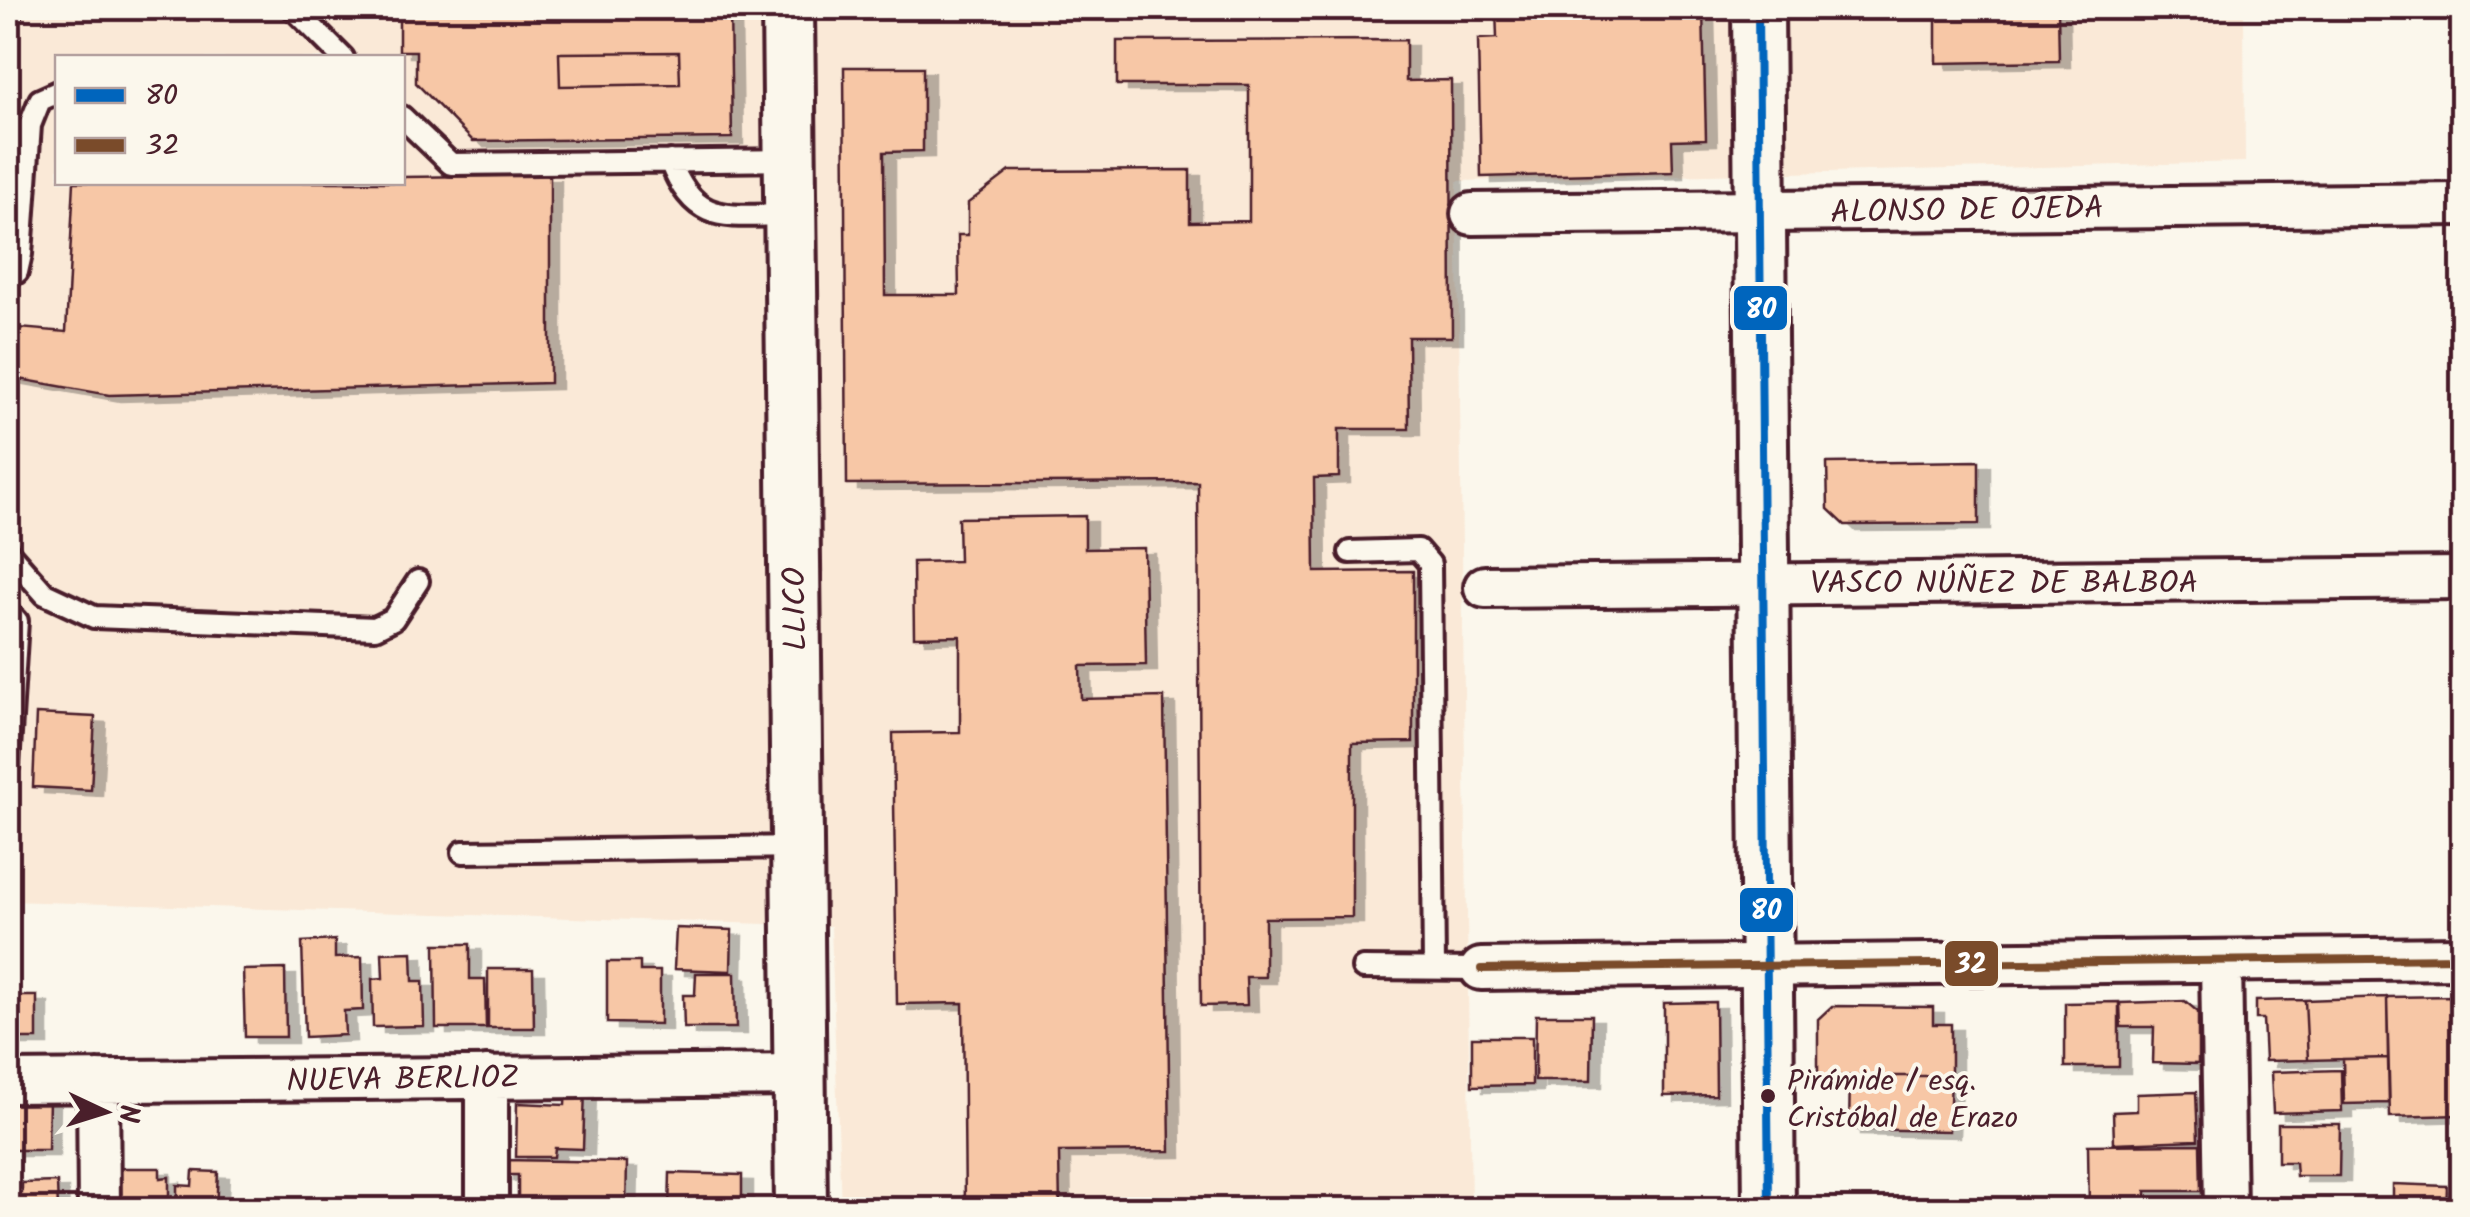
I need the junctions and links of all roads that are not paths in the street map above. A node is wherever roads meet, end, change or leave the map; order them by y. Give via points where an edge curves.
1 (293, 8) edge
2 (788, 8) edge
3 (1758, 8) edge
4 (340, 55) edge
5 (55, 93) edge
6 (405, 119) edge
7 (789, 160) junction
8 (670, 162) junction
9 (2462, 204) edge
10 (1760, 211) junction
11 (1472, 214) dead end
12 (790, 215) junction
13 (8, 278) edge
14 (8, 552) edge
15 (1350, 552) dead end
16 (2462, 578) edge
17 (418, 581) dead end
18 (1763, 584) junction
19 (1485, 587) dead end
20 (8, 612) edge
21 (8, 737) edge
22 (8, 766) edge
23 (796, 847) junction
24 (462, 852) dead end
25 (2462, 958) edge
26 (2221, 960) junction
27 (1766, 966) junction
28 (1434, 967) junction
29 (1364, 968) dead end
30 (1481, 969) joint
31 (799, 1074) junction
32 (486, 1077) junction
33 (98, 1081) junction
34 (8, 1082) edge
35 (99, 1210) edge
36 (487, 1210) edge
37 (800, 1210) edge
38 (1769, 1210) edge
39 (2225, 1210) edge

1 - 4 lane
2 - 7 street, LLICO
3 - 10 street
5 - 13 lane via 40,100 30,124 21,254 17,272
6 - 8 lane via 451,164
7 - 8 lane
7 - 12 street, LLICO
8 - 12 lane via 683,194 707,212
9 - 10 street, ALONSO DE OJEDA
10 - 11 street, ALONSO DE OJEDA
10 - 18 street
12 - 23 street, LLICO
14 - 17 lane via 45,594 94,617 376,628 393,619
15 - 28 lane via 1418,550 1430,564
16 - 18 street, VASCO NÚÑEZ DE BALBOA
18 - 19 street, VASCO NÚÑEZ DE BALBOA
18 - 27 street
20 - 21 lane via 17,621
21 - 22 lane
23 - 24 lane
23 - 31 street, LLICO
25 - 26 street
26 - 27 street
26 - 39 street
27 - 30 street
27 - 38 street
28 - 29 lane
28 - 30 lane
31 - 32 street, NUEVA BERLIOZ
31 - 37 street, LLICO
32 - 33 street, NUEVA BERLIOZ
32 - 36 street
33 - 34 street, NUEVA BERLIOZ
33 - 35 street

